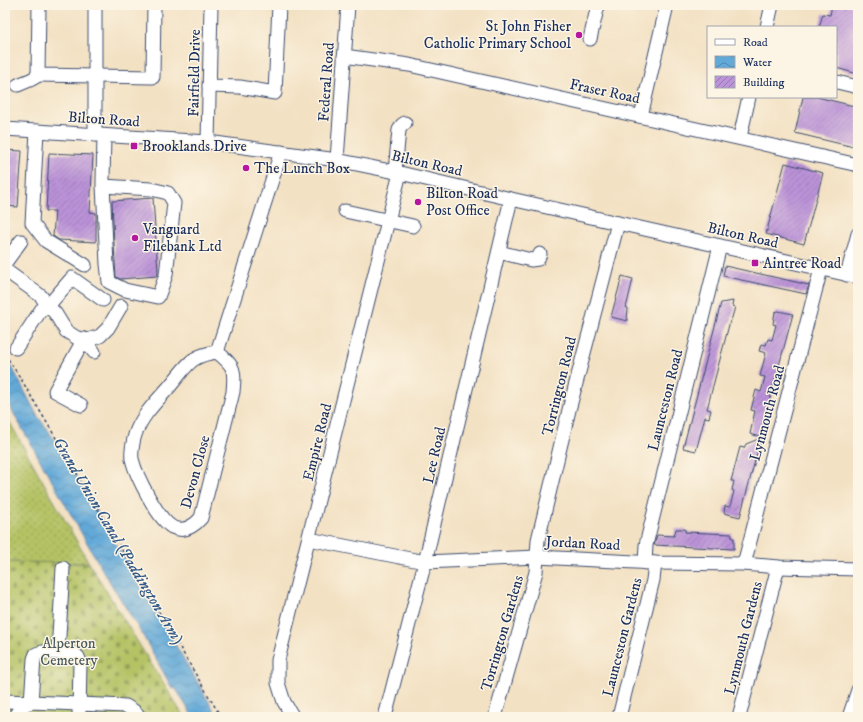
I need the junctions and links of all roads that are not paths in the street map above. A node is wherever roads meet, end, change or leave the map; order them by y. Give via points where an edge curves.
1 (39, 5) edge
2 (96, 5) edge
3 (154, 5) edge
4 (211, 5) edge
5 (279, 5) edge
6 (348, 5) edge
7 (598, 5) edge
8 (667, 5) edge
9 (772, 5) edge
10 (767, 26) edge
11 (590, 39) dead end
12 (344, 56) junction
13 (38, 75) junction
14 (96, 77) junction
15 (837, 82) dead end
16 (18, 85) dead end
17 (209, 86) junction
18 (858, 87) edge
19 (750, 98) edge
20 (641, 116) junction
21 (405, 124) dead end
22 (5, 129) edge
23 (37, 131) junction
24 (100, 135) junction
25 (740, 137) junction
26 (208, 142) junction
27 (281, 152) junction
28 (337, 160) junction
29 (858, 165) edge
30 (398, 172) junction
31 (103, 186) junction
32 (511, 199) junction
33 (345, 211) dead end
34 (388, 221) junction
35 (618, 223) junction
36 (413, 226) dead end
37 (858, 234) edge
38 (21, 241) dead end
39 (720, 246) junction
40 (499, 252) junction
41 (540, 254) dead end
42 (5, 263) edge
43 (85, 265) dead end
44 (821, 269) junction
45 (5, 270) edge
46 (852, 276) edge
47 (48, 306) junction
48 (84, 339) junction
49 (11, 351) edge
50 (94, 352) dead end
51 (217, 352) junction
52 (81, 405) dead end
53 (309, 539) junction
54 (537, 557) junction
55 (425, 562) junction
56 (650, 563) junction
57 (744, 564) junction
58 (778, 567) junction
59 (63, 568) dead end
60 (858, 569) edge
61 (58, 653) junction
62 (858, 690) edge
63 (5, 701) edge
64 (32, 702) junction
65 (79, 713) edge
66 (14, 717) edge
67 (140, 717) edge
68 (293, 717) edge
69 (385, 717) edge
70 (495, 717) edge
71 (619, 717) edge
72 (739, 717) edge
73 (849, 717) edge

1 - 13 street
2 - 14 street
3 - 14 street via 153,77
4 - 17 street, Fairfield Drive
5 - 17 street via 275,93 240,87
6 - 12 street, Federal Road
7 - 11 street
8 - 20 street
9 - 10 street
12 - 20 street, Fraser Road via 409,65
12 - 28 street, Federal Road
13 - 14 street
13 - 16 street
14 - 24 street
15 - 18 street
17 - 26 street, Fairfield Drive
19 - 25 street
20 - 25 street, Fraser Road
21 - 30 street, Empire Road via 399,130
22 - 23 street, Bilton Road
23 - 24 street, Bilton Road
23 - 43 street via 32,223 46,241
24 - 26 street, Bilton Road
24 - 31 street
25 - 29 street, Fraser Road
26 - 27 street, Bilton Road
27 - 28 street, Bilton Road
27 - 51 street
28 - 30 street, Bilton Road
30 - 32 street, Bilton Road
30 - 34 street, Empire Road
31 - 31 street via 109,282 125,290 158,297 166,275 174,203 168,193 151,189
32 - 35 street, Bilton Road
32 - 40 street, Lee Road
33 - 34 street
34 - 36 street
34 - 53 street, Empire Road
35 - 39 street, Bilton Road
35 - 54 street, Torrington Road via 569,410 538,540
37 - 46 street
38 - 42 street
39 - 44 street, Bilton Road
39 - 56 street, Launceston Road via 646,545
40 - 41 street via 531,260 538,259
40 - 55 street, Lee Road
44 - 46 street, Bilton Road
44 - 57 street, Lynmouth Road
45 - 47 street via 41,296
47 - 48 street via 66,331
47 - 48 street via 72,278 112,308 108,328 100,336
47 - 49 street via 41,310
48 - 50 street
48 - 52 street via 55,391
51 - 51 street, Devon Close via 229,361 235,374 233,392 201,518 194,526 184,529 173,527 164,521 138,477 132,458 135,436 144,416 192,359 204,353
53 - 55 street, Jordan Road
53 - 68 street, Empire Road via 278,660 278,683 284,702
54 - 55 street, Jordan Road
54 - 56 street, Jordan Road
54 - 70 street, Torrington Gardens via 536,572
55 - 69 street, Lee Road
56 - 57 street, Jordan Road
56 - 71 street, Launceston Gardens via 653,580
57 - 58 street, Jordan Road
58 - 60 street, Jordan Road
58 - 72 street, Lynmouth Gardens
59 - 61 street
61 - 64 street via 36,654
61 - 65 street via 75,654 80,662
62 - 73 street
63 - 64 street
64 - 65 street
64 - 66 street via 22,706
65 - 67 street via 126,706

